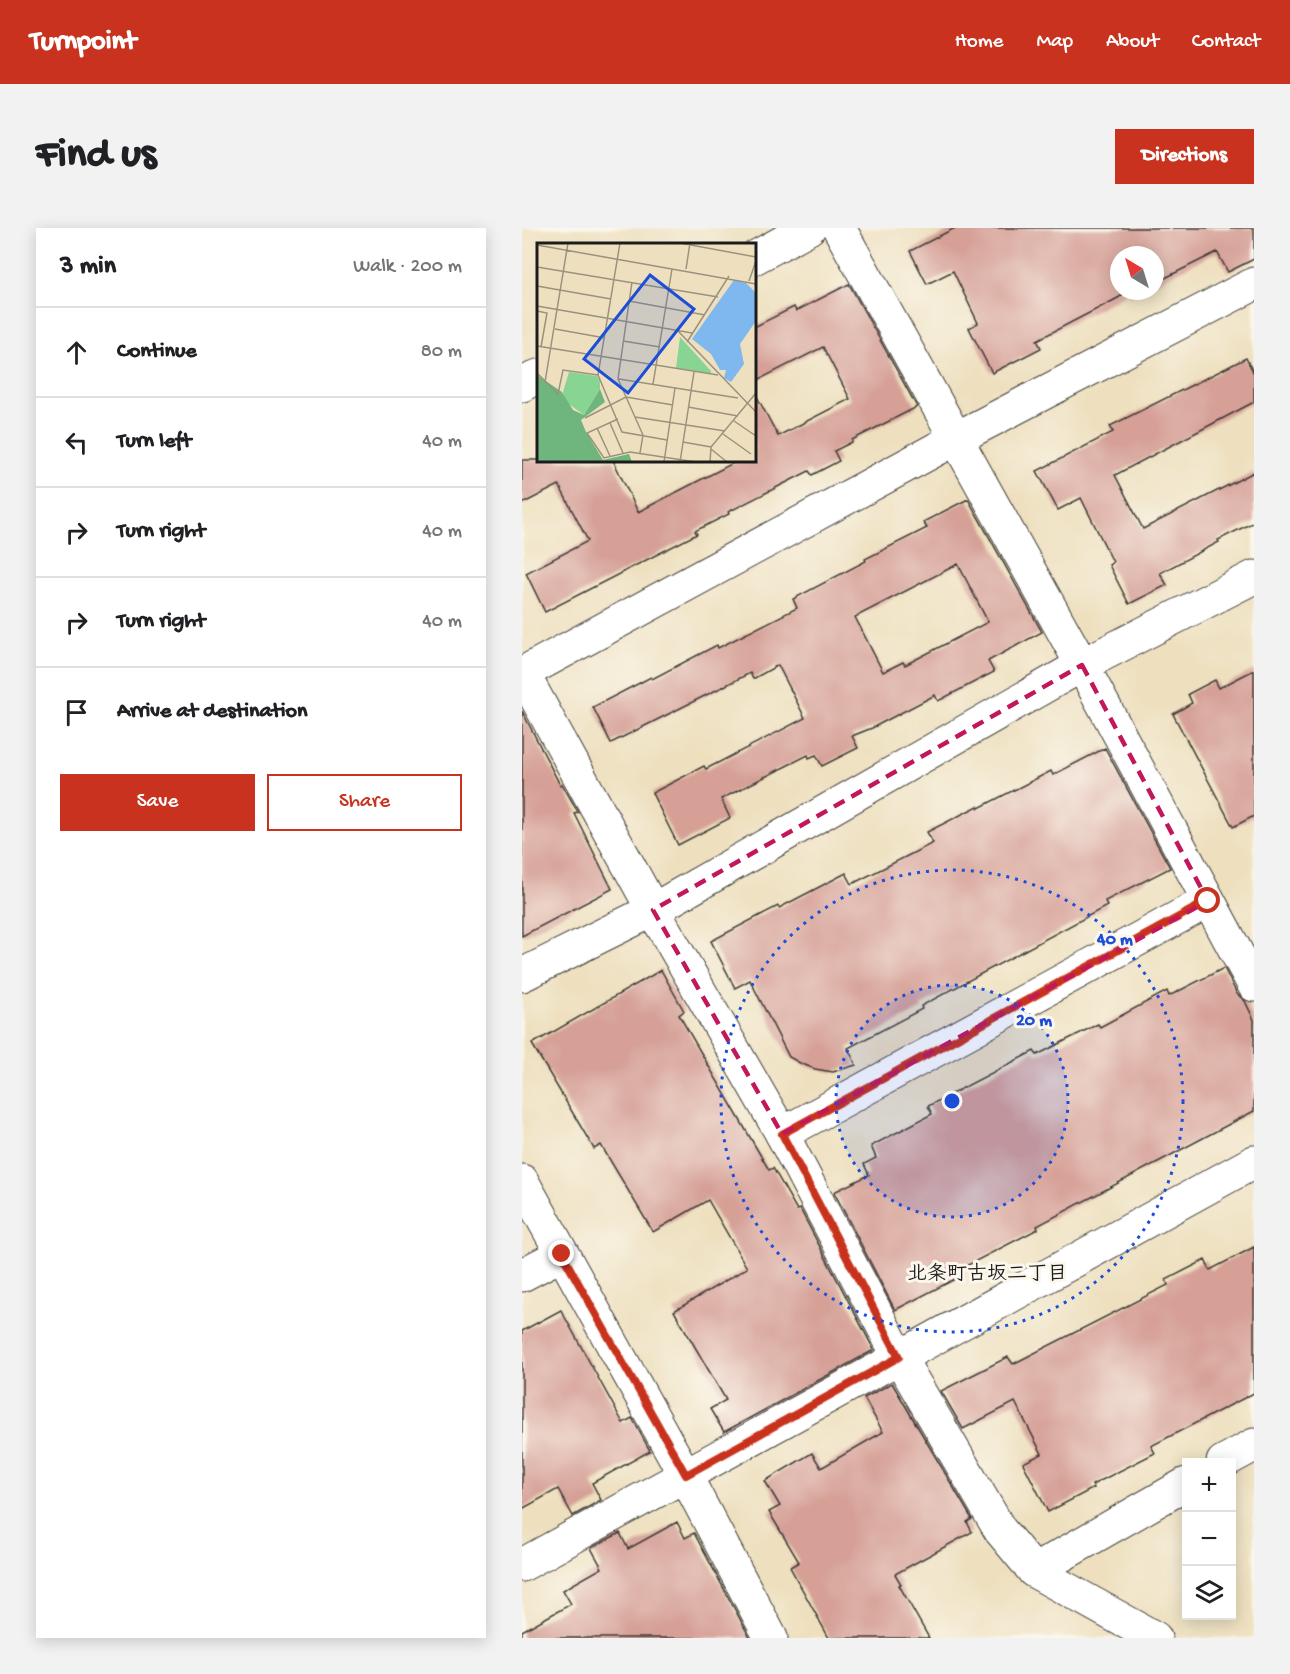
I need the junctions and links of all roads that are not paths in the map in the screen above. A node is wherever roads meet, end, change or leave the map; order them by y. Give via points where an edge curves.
1 (809, 228) edge
2 (839, 228) edge
3 (756, 257) edge
4 (1254, 284) edge
5 (537, 377) edge
6 (522, 385) edge
7 (957, 438) junction
8 (1254, 578) edge
9 (1082, 665) junction
10 (522, 672) edge
11 (1208, 901) junction
12 (653, 910) junction
13 (522, 975) edge
14 (1254, 985) edge
15 (782, 1134) junction
16 (1254, 1162) edge
17 (522, 1181) edge
18 (562, 1254) junction
19 (522, 1275) edge
20 (899, 1357) junction
21 (1254, 1445) edge
22 (1230, 1458) edge
23 (686, 1475) junction
24 (1182, 1486) edge
25 (522, 1565) edge
26 (1034, 1571) junction
27 (771, 1638) edge
28 (1155, 1638) edge

1 - 3 street
2 - 7 street
4 - 7 street
5 - 6 street
7 - 9 street
7 - 10 street
8 - 9 street
9 - 11 street
9 - 12 street
10 - 12 street
11 - 14 street
11 - 15 street
12 - 13 street
12 - 15 street
15 - 20 street
16 - 20 street
17 - 18 street
18 - 19 street
18 - 23 street
20 - 23 street
20 - 26 street via 1000,1530
21 - 22 street
23 - 25 street
23 - 27 street
24 - 26 street
26 - 28 street

